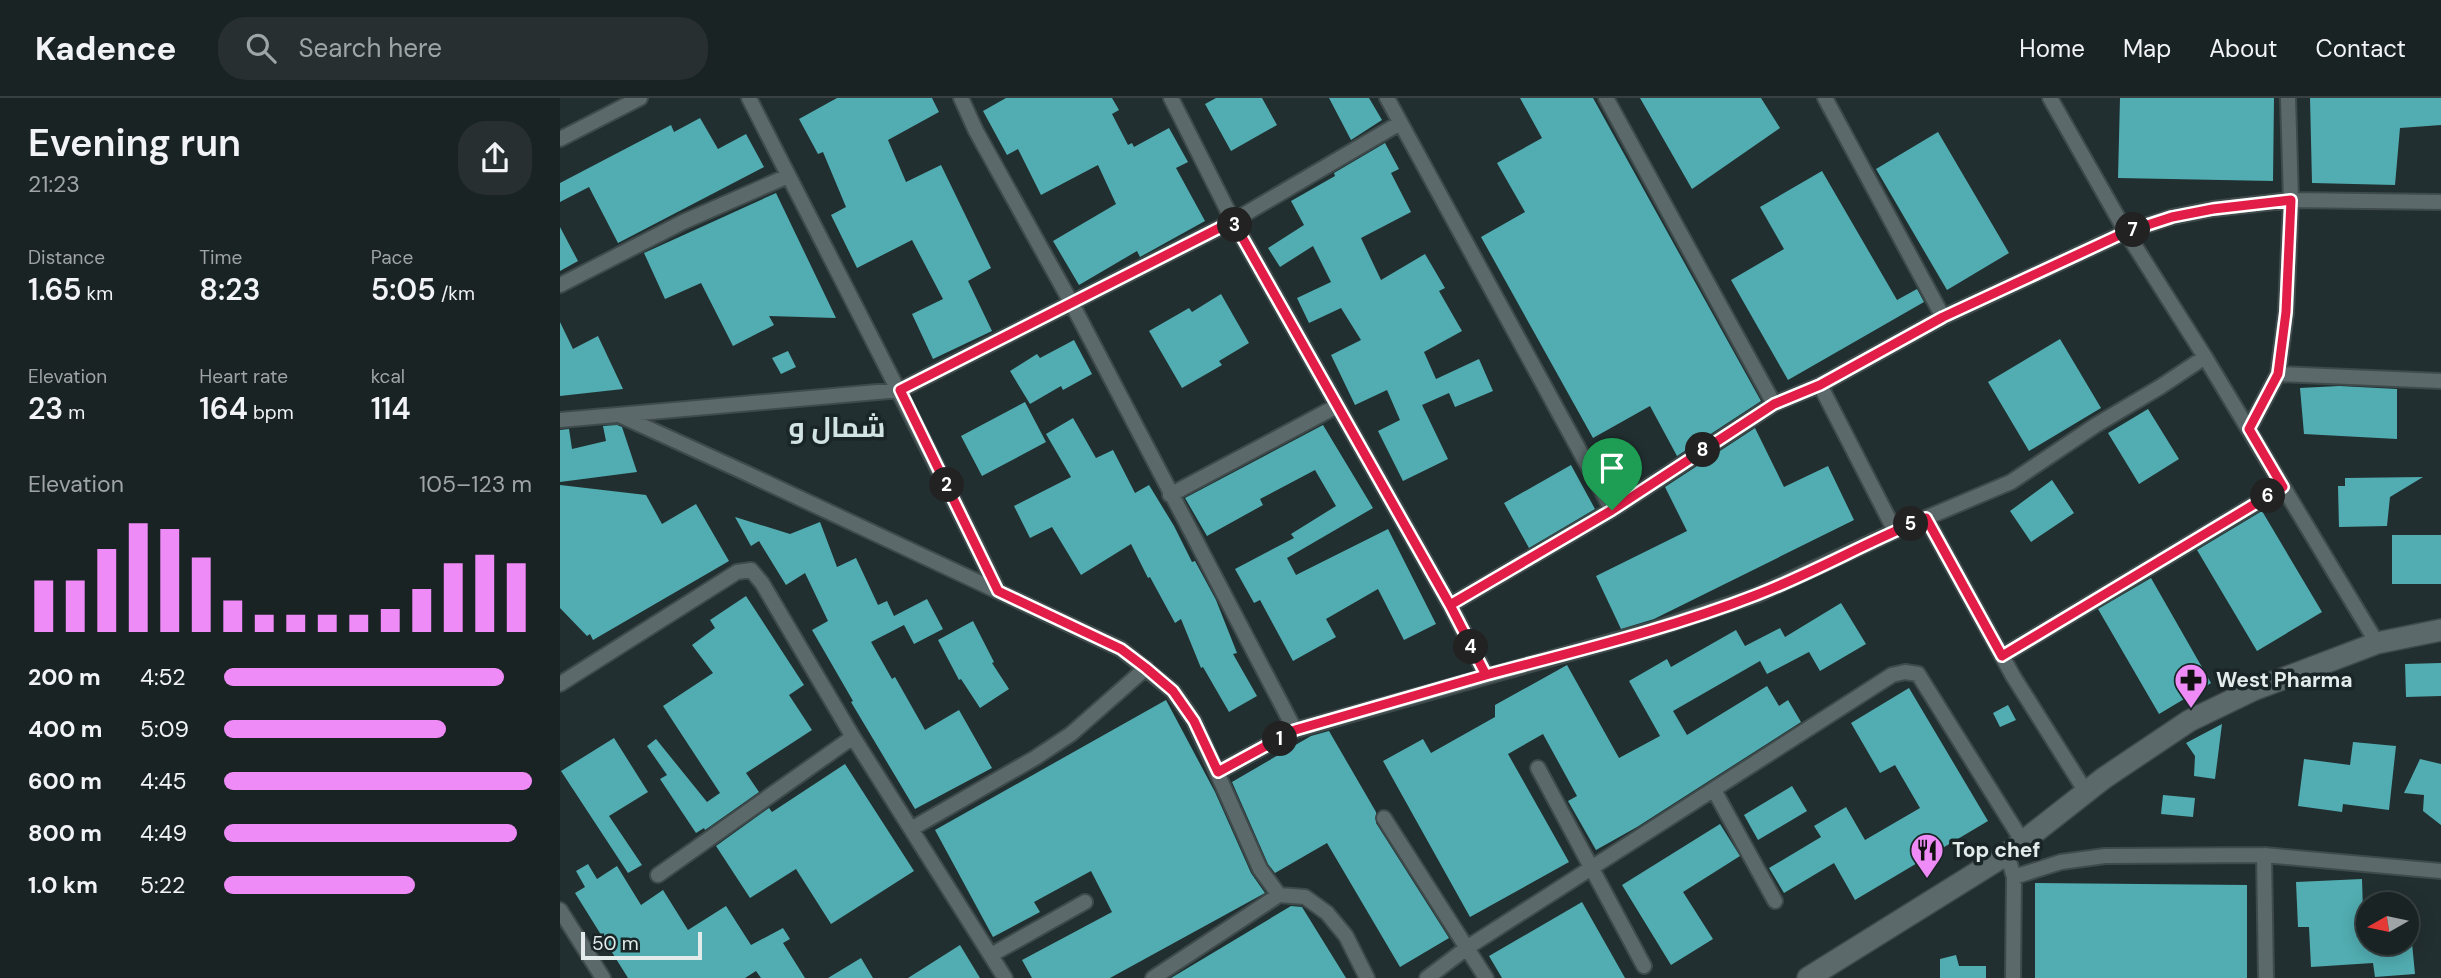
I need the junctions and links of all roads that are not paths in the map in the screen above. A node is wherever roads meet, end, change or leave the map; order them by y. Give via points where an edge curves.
1 (640, 98) edge
2 (749, 98) edge
3 (961, 98) edge
4 (1171, 98) edge
5 (1387, 98) edge
6 (1606, 98) edge
7 (1825, 98) edge
8 (2288, 98) edge
9 (2057, 100) edge
10 (1400, 123) junction
11 (560, 139) edge
12 (788, 176) junction
13 (2291, 200) junction
14 (2441, 202) edge
15 (1233, 221) junction
16 (2126, 232) junction
17 (560, 285) edge
18 (1072, 304) junction
19 (1943, 317) junction
20 (2205, 356) junction
21 (2278, 374) junction
22 (2441, 381) edge
23 (1820, 385) junction
24 (900, 390) junction
25 (1774, 404) junction
26 (1337, 406) junction
27 (617, 415) junction
28 (560, 420) edge
29 (2249, 429) junction
30 (2283, 487) junction
31 (1170, 495) junction
32 (1612, 510) junction
33 (1926, 518) junction
34 (1895, 531) junction
35 (998, 591) junction
36 (1450, 605) junction
37 (2441, 630) edge
38 (2377, 643) junction
39 (2002, 656) junction
40 (1146, 668) junction
41 (1486, 675) junction
42 (560, 684) edge
43 (1295, 730) junction
44 (853, 737) junction
45 (1538, 768) dead end
46 (1218, 772) junction
47 (1714, 790) junction
48 (2086, 792) junction
49 (1384, 818) dead end
50 (911, 829) junction
51 (2015, 848) junction
52 (2264, 855) junction
53 (1592, 868) junction
54 (2441, 871) edge
55 (658, 875) dead end
56 (2014, 877) junction
57 (1279, 895) junction
58 (1775, 901) dead end
59 (1085, 902) dead end
60 (560, 910) edge
61 (1468, 947) junction
62 (991, 955) junction
63 (1644, 966) dead end
64 (603, 978) edge
65 (1005, 978) edge
66 (1153, 978) edge
67 (1367, 978) edge
68 (1427, 978) edge
69 (1486, 978) edge
70 (1808, 978) edge
71 (2012, 978) edge
72 (2266, 978) edge

1 - 11 street
2 - 12 street
3 - 18 street
4 - 15 street
5 - 10 street
6 - 25 street
7 - 19 street
8 - 13 street
9 - 16 street
10 - 15 street
10 - 32 street
12 - 17 street via 683,222
12 - 24 street
13 - 14 street
13 - 16 street via 2186,214
13 - 21 street
15 - 18 street
15 - 26 street
16 - 19 street
16 - 20 street
18 - 24 street
18 - 31 street
19 - 23 street
20 - 29 street
20 - 33 street via 2011,482
21 - 22 street
21 - 29 street
23 - 25 street
23 - 34 street
24 - 27 street
24 - 35 street
25 - 32 street
26 - 31 street
26 - 36 street
27 - 28 street
27 - 35 street
29 - 30 street
30 - 38 street
30 - 39 street
31 - 43 street
32 - 36 street
33 - 34 street
33 - 39 street
34 - 41 street via 1758,595 1652,630
35 - 40 street via 1121,649
36 - 41 street
37 - 38 street
38 - 48 street via 2253,690 2189,721
39 - 48 street
40 - 46 street via 1173,691 1194,721
40 - 50 street via 1071,734
41 - 43 street
42 - 44 street via 737,572 751,570
43 - 46 street
44 - 50 street
44 - 55 street
45 - 53 street
46 - 57 street via 1261,869
47 - 51 street via 1892,676 1918,674
47 - 53 street
47 - 58 street
48 - 51 street
49 - 61 street
50 - 62 street
51 - 56 street
51 - 70 street
52 - 54 street
52 - 56 street via 2105,856 2061,862
52 - 72 street
53 - 61 street
53 - 63 street
56 - 71 street
57 - 66 street
57 - 67 street via 1305,897 1327,913 1346,936
59 - 62 street
60 - 64 street
61 - 68 street
61 - 69 street
62 - 65 street

